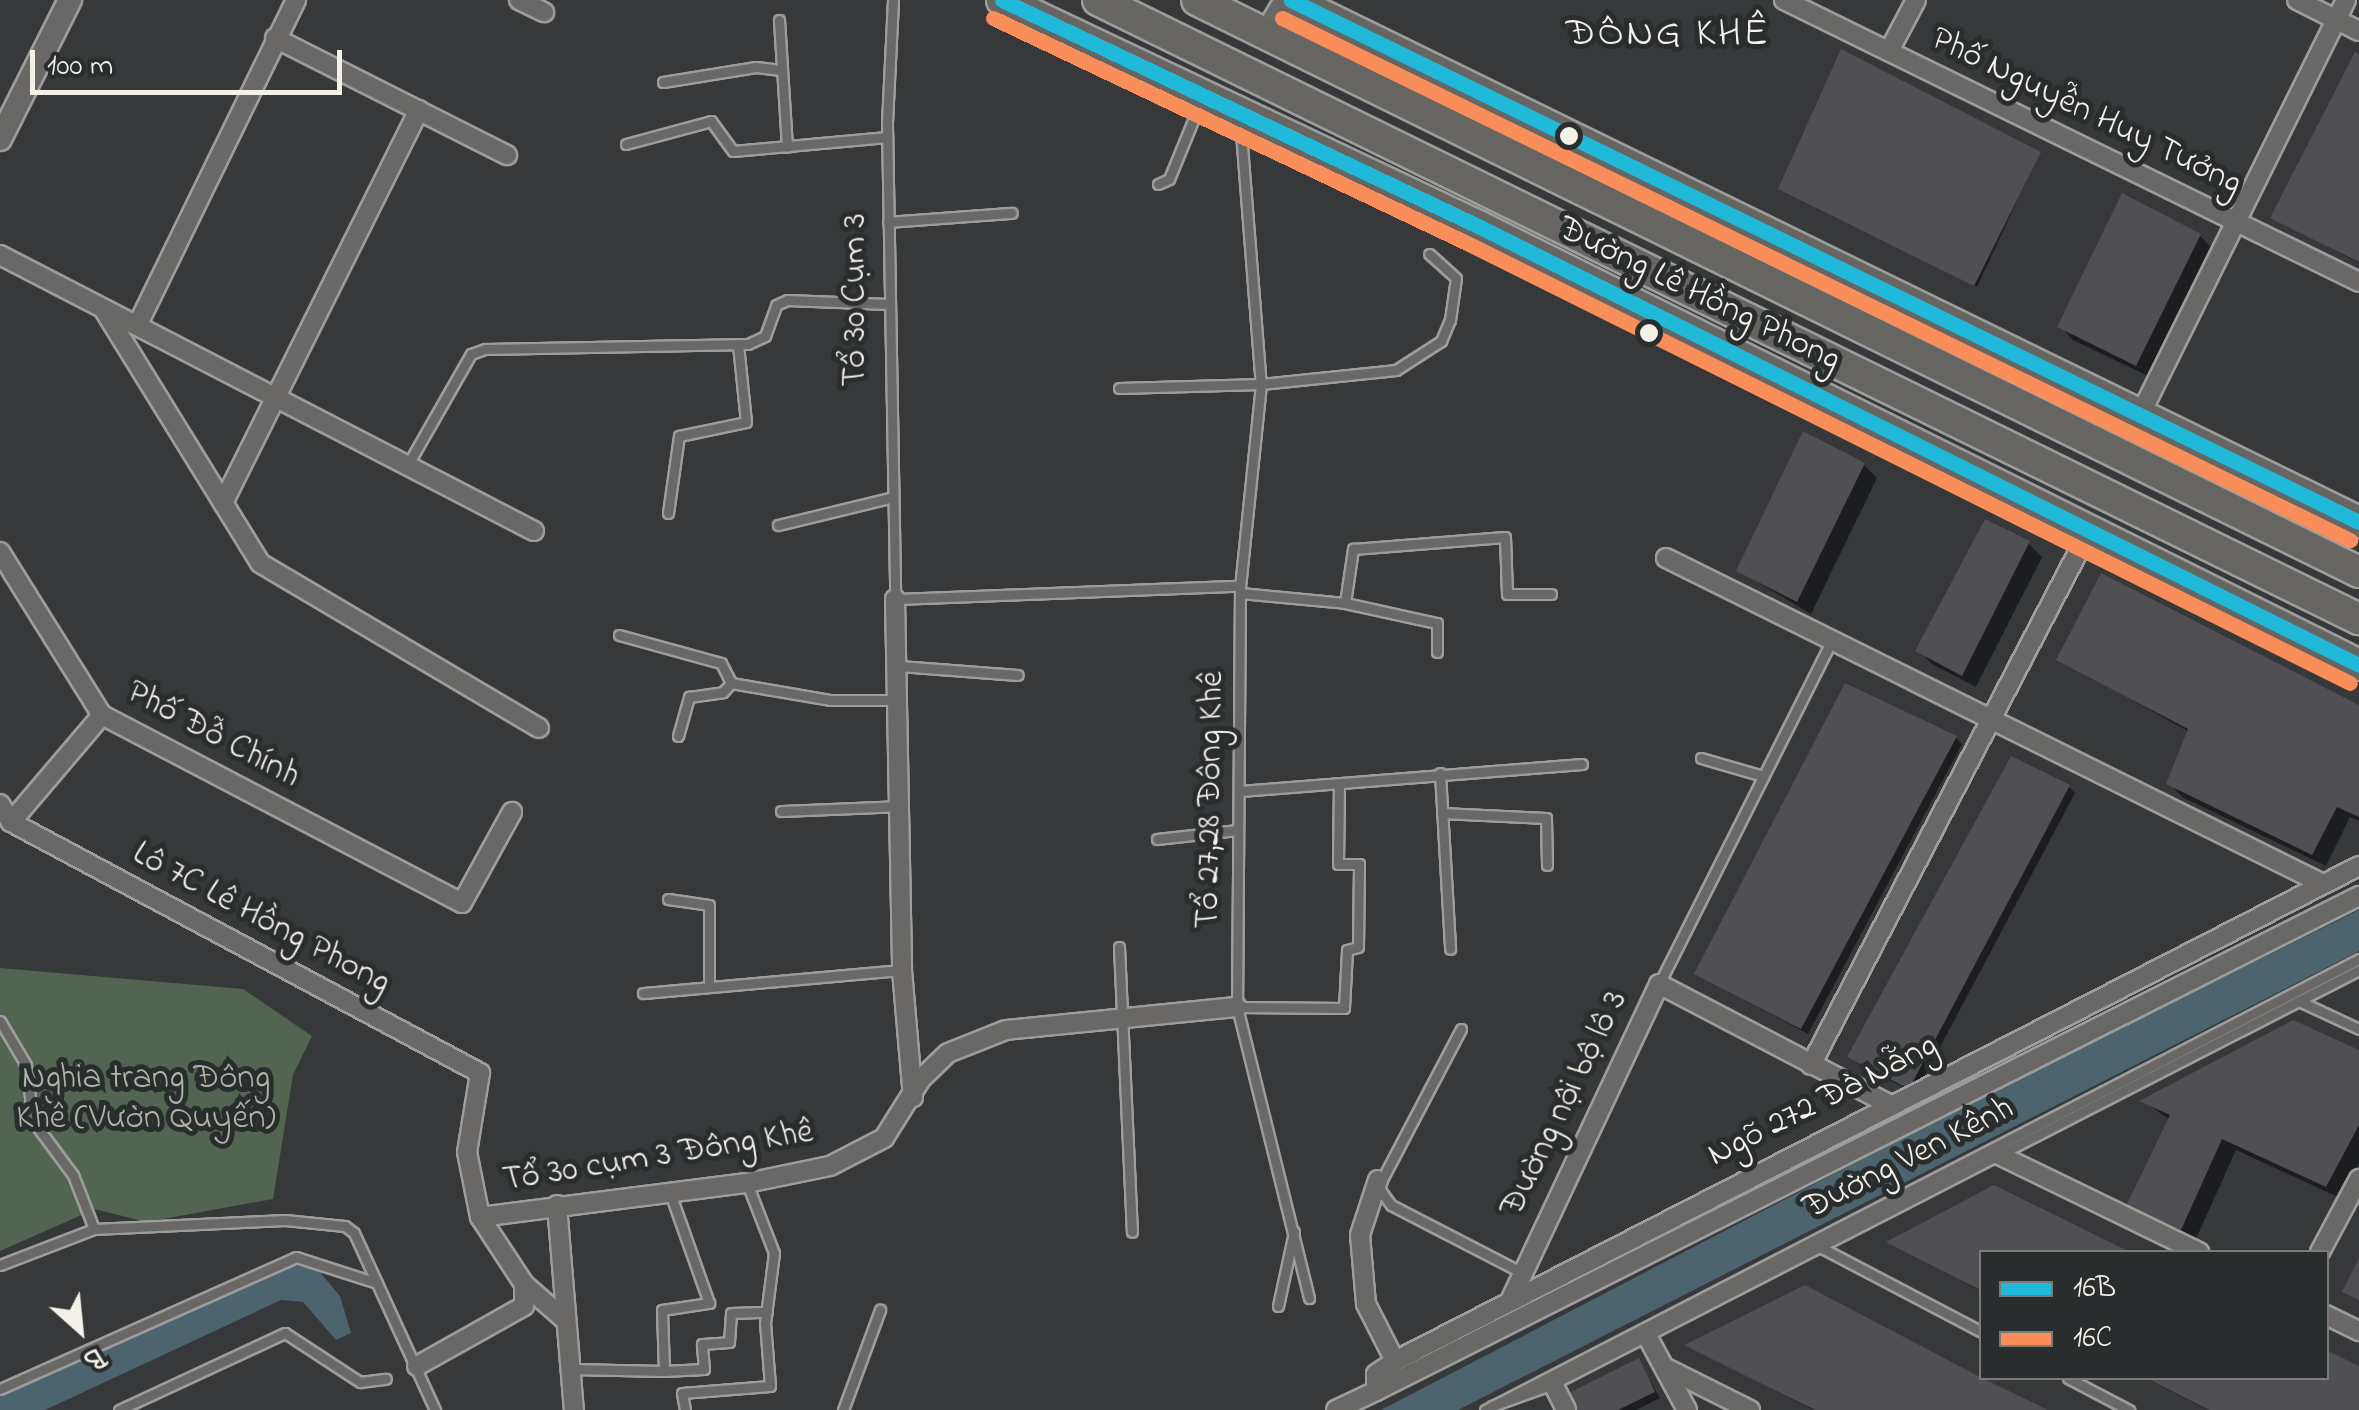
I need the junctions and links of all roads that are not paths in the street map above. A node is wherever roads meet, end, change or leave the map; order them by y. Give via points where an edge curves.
1 (70, 0) edge
2 (296, 0) edge
3 (518, 0) edge
4 (894, 0) edge
5 (1002, 0) edge
6 (1098, 0) edge
7 (1197, 0) edge
8 (1284, 0) edge
9 (1291, 0) edge
10 (1784, 0) edge
11 (1916, 0) edge
12 (2296, 0) edge
13 (2346, 0) edge
14 (544, 12) dead end
15 (2336, 19) junction
16 (779, 20) dead end
17 (2359, 30) edge
18 (1264, 33) junction
19 (276, 38) junction
20 (1889, 52) junction
21 (782, 70) junction
22 (663, 82) dead end
23 (1242, 94) junction
24 (1202, 98) junction
25 (419, 110) junction
26 (887, 137) junction
27 (0, 139) edge
28 (626, 144) dead end
29 (787, 147) junction
30 (508, 154) dead end
31 (1158, 184) dead end
32 (1012, 213) dead end
33 (2236, 221) junction
34 (888, 222) junction
35 (1429, 254) dead end
36 (0, 256) edge
37 (2359, 282) edge
38 (888, 304) junction
39 (104, 310) junction
40 (137, 326) junction
41 (738, 344) junction
42 (1261, 384) junction
43 (1118, 388) dead end
44 (275, 401) junction
45 (2140, 415) junction
46 (407, 466) junction
47 (890, 498) junction
48 (223, 503) junction
49 (668, 514) dead end
50 (2359, 522) edge
51 (778, 525) dead end
52 (2090, 529) junction
53 (534, 531) dead end
54 (0, 552) edge
55 (1666, 558) dead end
56 (2359, 572) edge
57 (1240, 590) junction
58 (1552, 594) dead end
59 (894, 600) junction
60 (1345, 603) junction
61 (2359, 619) edge
62 (619, 635) dead end
63 (1832, 640) junction
64 (1437, 652) dead end
65 (2359, 665) edge
66 (899, 666) junction
67 (1018, 674) dead end
68 (731, 683) junction
69 (902, 700) junction
70 (102, 715) junction
71 (1993, 723) junction
72 (538, 728) dead end
73 (678, 736) dead end
74 (1701, 758) dead end
75 (1582, 764) dead end
76 (1440, 773) junction
77 (1762, 776) junction
78 (1340, 785) junction
79 (1240, 791) junction
80 (0, 804) edge
81 (898, 806) junction
82 (781, 811) dead end
83 (512, 812) dead end
84 (1442, 813) junction
85 (11, 822) junction
86 (1236, 830) junction
87 (1157, 839) dead end
88 (1547, 864) dead end
89 (2359, 866) edge
90 (2322, 884) junction
91 (2359, 896) edge
92 (668, 898) dead end
93 (1119, 946) dead end
94 (1450, 948) dead end
95 (2359, 959) edge
96 (902, 970) junction
97 (2359, 970) edge
98 (1659, 984) junction
99 (709, 987) junction
100 (643, 993) dead end
101 (2299, 1001) junction
102 (1237, 1007) junction
103 (1122, 1016) junction
104 (0, 1021) edge
105 (1461, 1028) dead end
106 (2359, 1029) edge
107 (1811, 1066) junction
108 (480, 1073) joint
109 (913, 1100) junction
110 (1887, 1103) junction
111 (1998, 1154) junction
112 (2359, 1179) edge
113 (1378, 1180) junction
114 (746, 1184) junction
115 (670, 1193) junction
116 (557, 1205) junction
117 (480, 1217) junction
118 (94, 1229) junction
119 (1294, 1230) junction
120 (1132, 1232) dead end
121 (1822, 1248) junction
122 (2195, 1250) edge
123 (2321, 1250) edge
124 (0, 1265) edge
125 (1521, 1272) junction
126 (377, 1282) junction
127 (524, 1284) junction
128 (1309, 1298) dead end
129 (1510, 1301) junction
130 (1278, 1306) dead end
131 (880, 1310) dead end
132 (767, 1312) junction
133 (2329, 1316) edge
134 (565, 1320) junction
135 (1979, 1330) edge
136 (2359, 1331) edge
137 (1647, 1336) junction
138 (1395, 1361) junction
139 (417, 1366) junction
140 (570, 1368) junction
141 (1666, 1368) junction
142 (664, 1371) junction
143 (386, 1378) dead end
144 (2072, 1380) edge
145 (1553, 1384) junction
146 (0, 1389) edge
147 (1376, 1391) junction
148 (1489, 1408) edge
149 (119, 1410) edge
150 (435, 1410) edge
151 (574, 1410) edge
152 (685, 1410) edge
153 (843, 1410) edge
154 (1336, 1410) edge
155 (1566, 1410) edge
156 (1687, 1410) edge
157 (1750, 1410) edge
158 (2130, 1410) edge

1 - 27 street
2 - 19 street
3 - 14 street
4 - 26 lane, Tổ 30 Cụm 3
5 - 24 main road, Đường Lê Hồng Phong
6 - 23 main road, Đường Lê Hồng Phong
7 - 18 main road, Đường Lê Hồng Phong
8 - 18 street
9 - 45 main road
10 - 20 street, Phố Nguyễn Huy Tưởng
11 - 20 street
12 - 15 street
13 - 15 street
15 - 17 street
15 - 33 street
16 - 21 lane
18 - 56 main road, Đường Lê Hồng Phong
19 - 25 street
19 - 40 street
20 - 33 street, Phố Nguyễn Huy Tưởng
21 - 22 lane via 756,67
21 - 29 lane
23 - 24 main road, Đường Lê Hồng Phong
23 - 42 lane, Tổ 27,28 Đông Khê
23 - 52 main road, Đường Lê Hồng Phong
23 - 61 main road, Đường Lê Hồng Phong
24 - 31 lane via 1169,179
25 - 30 street
25 - 44 street
26 - 29 lane
26 - 34 lane, Tổ 30 Cụm 3
28 - 29 lane via 711,121 732,151
32 - 34 lane
33 - 37 street, Phố Nguyễn Huy Tưởng
33 - 45 street
34 - 38 lane, Tổ 30 Cụm 3
35 - 42 lane via 1456,278 1450,320 1435,346 1396,370
36 - 39 street
38 - 41 lane via 786,300 776,305 765,336
38 - 47 lane, Tổ 30 Cụm 3
39 - 40 street
39 - 48 street
40 - 44 street
41 - 46 lane via 471,354
41 - 49 lane via 746,422 679,436
42 - 43 lane
42 - 57 lane, Tổ 27,28 Đông Khê
44 - 46 street
44 - 48 street
45 - 50 main road
46 - 53 street
47 - 51 lane
47 - 59 lane, Tổ 30 Cụm 3
48 - 72 street via 260,563
52 - 65 main road, Đường Lê Hồng Phong
52 - 71 street
54 - 70 street, Phố Đỗ Chính
55 - 63 street
57 - 59 lane
57 - 60 lane
57 - 79 lane, Tổ 27,28 Đông Khê
58 - 60 lane via 1506,594 1505,537 1353,548
59 - 66 street, Tổ 30 Cụm 3
60 - 64 lane via 1437,623
62 - 68 lane via 721,663
63 - 71 street
63 - 77 lane
66 - 67 lane
66 - 69 street, Tổ 30 Cụm 3
68 - 69 lane via 830,700
68 - 73 lane via 723,692 690,697
69 - 81 street, Tổ 30 Cụm 3
70 - 83 street, Phố Đỗ Chính via 462,903
70 - 85 street
71 - 90 street
71 - 107 street
74 - 77 lane
75 - 76 lane
76 - 78 lane
76 - 84 lane
77 - 98 lane
78 - 79 lane
78 - 102 lane via 1338,864 1359,864 1358,947 1347,950 1344,1008
79 - 86 lane, Tổ 27,28 Đông Khê
80 - 85 street
81 - 82 lane
81 - 96 street, Tổ 30 Cụm 3
84 - 88 lane via 1546,818
84 - 94 lane
85 - 108 street, Lô 7C Lê Hồng Phong
86 - 87 lane
86 - 102 lane, Tổ 27,28 Đông Khê
89 - 90 street, Ngõ 272 Đà Nẵng
90 - 110 street, Ngõ 272 Đà Nẵng
91 - 147 street
92 - 99 lane via 709,905
93 - 103 lane
95 - 148 lane, Đường Ven Kênh
96 - 99 lane
96 - 109 street, Tổ 30 Cụm 3
97 - 101 lane, Đường Ven Kênh
98 - 107 street, Đường nội bộ lô 3
98 - 125 street, Đường nội bộ lô 3
99 - 100 lane
101 - 106 lane
101 - 111 lane, Đường Ven Kênh
102 - 103 street, Tổ 30 cụm 3 Đông Khê
102 - 119 lane
103 - 109 street, Tổ 30 cụm 3 Đông Khê via 1006,1030 948,1053 921,1080
103 - 120 lane
104 - 118 lane via 21,1051 33,1121 73,1175
105 - 113 lane
107 - 110 street, Đường nội bộ lô 3
108 - 117 street, Tổ 30 cụm 3 Đông Khê via 467,1152
109 - 114 street, Tổ 30 cụm 3 Đông Khê via 884,1138 844,1159
110 - 129 street, Ngõ 272 Đà Nẵng
111 - 121 lane, Đường Ven Kênh
111 - 122 street
112 - 123 street
113 - 125 lane via 1391,1205
113 - 138 street via 1360,1235 1366,1304
114 - 115 street, Tổ 30 cụm 3 Đông Khê
114 - 132 lane via 774,1253
115 - 116 street, Tổ 30 cụm 3 Đông Khê
115 - 142 lane via 708,1303 662,1310
116 - 117 street, Tổ 30 cụm 3 Đông Khê
116 - 134 street
117 - 127 street
118 - 124 lane
118 - 126 lane via 333,1223 354,1233
119 - 128 lane
119 - 130 lane
121 - 135 lane
121 - 137 lane, Đường Ven Kênh
125 - 129 street, Đường nội bộ lô 3
126 - 139 lane
126 - 146 lane via 296,1257
127 - 134 street
127 - 139 street via 524,1306 510,1319
129 - 138 street, Ngõ 272 Đà Nẵng
131 - 153 lane
132 - 142 lane via 730,1313 729,1342 702,1344 704,1369
132 - 152 lane via 770,1386 682,1393
133 - 136 street
134 - 140 street
137 - 141 street
137 - 145 lane, Đường Ven Kênh
138 - 147 street via 1376,1374
139 - 150 lane
140 - 142 lane
140 - 151 street
141 - 156 street
141 - 157 street
143 - 149 lane via 360,1382 285,1333
144 - 158 lane
145 - 148 lane, Đường Ven Kênh
145 - 155 street
147 - 154 street

